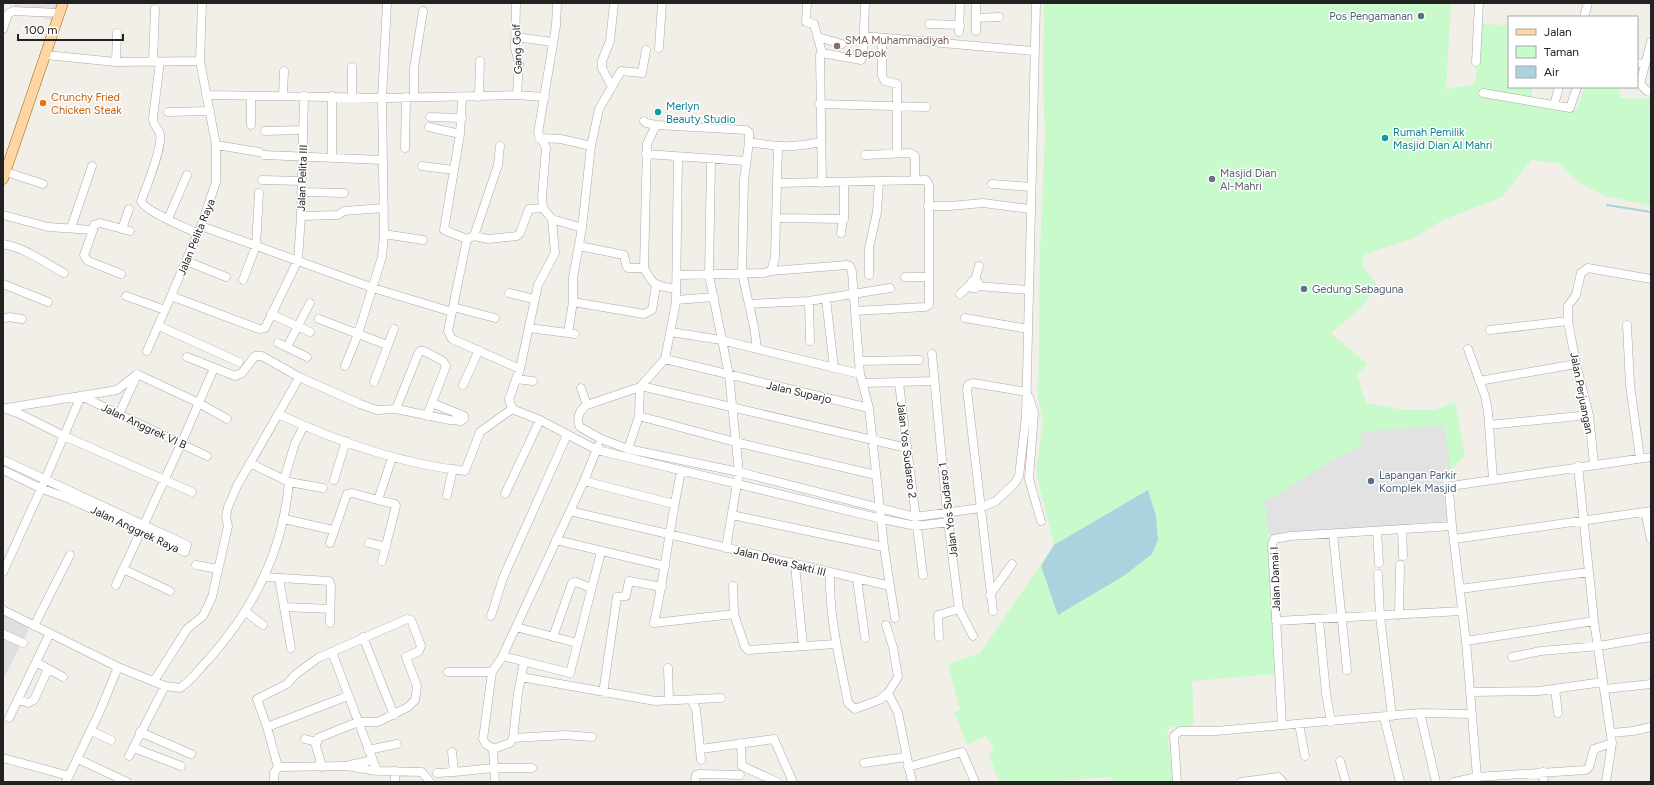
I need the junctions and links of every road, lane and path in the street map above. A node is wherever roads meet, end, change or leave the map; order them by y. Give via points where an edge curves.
1 (63, 3) edge
2 (202, 3) edge
3 (387, 3) edge
4 (516, 3) edge
5 (557, 3) edge
6 (614, 3) edge
7 (662, 3) edge
8 (807, 3) edge
9 (865, 3) edge
10 (960, 3) edge
11 (976, 3) edge
12 (1036, 3) edge
13 (1479, 3) edge
14 (1588, 3) edge
15 (155, 9) dead end
16 (422, 11) dead end
17 (59, 13) junction
18 (6, 14) edge
19 (1584, 16) edge
20 (999, 17) dead end
21 (976, 18) junction
22 (929, 24) dead end
23 (3, 29) edge
24 (976, 31) dead end
25 (117, 33) dead end
26 (864, 36) junction
27 (516, 37) junction
28 (818, 37) junction
29 (882, 38) junction
30 (552, 42) junction
31 (1651, 42) edge
32 (842, 44) dead end
33 (659, 48) dead end
34 (646, 50) dead end
35 (1033, 51) junction
36 (822, 53) junction
37 (46, 55) junction
38 (200, 61) junction
39 (480, 61) dead end
40 (116, 62) junction
41 (156, 62) junction
42 (1476, 62) dead end
43 (1641, 64) edge
44 (352, 67) dead end
45 (284, 71) dead end
46 (1638, 84) edge
47 (612, 87) junction
48 (1559, 88) edge
49 (1577, 88) edge
50 (1651, 92) edge
51 (1483, 93) dead end
52 (206, 95) junction
53 (283, 95) junction
54 (517, 95) junction
55 (251, 96) junction
56 (304, 96) junction
57 (332, 96) junction
58 (352, 97) junction
59 (410, 97) junction
60 (478, 97) junction
61 (545, 97) junction
62 (382, 98) junction
63 (462, 98) junction
64 (819, 104) junction
65 (1554, 104) junction
66 (896, 105) junction
67 (926, 107) dead end
68 (210, 111) junction
69 (168, 112) dead end
70 (430, 117) dead end
71 (462, 118) junction
72 (644, 121) dead end
73 (251, 125) dead end
74 (656, 125) junction
75 (429, 127) dead end
76 (303, 130) junction
77 (265, 131) dead end
78 (460, 134) junction
79 (539, 138) junction
80 (749, 142) junction
81 (821, 142) junction
82 (216, 145) junction
83 (500, 146) dead end
84 (591, 146) junction
85 (778, 147) junction
86 (405, 148) dead end
87 (646, 154) junction
88 (897, 154) junction
89 (303, 155) junction
90 (865, 155) dead end
91 (332, 157) junction
92 (678, 157) junction
93 (383, 160) junction
94 (711, 160) junction
95 (746, 162) junction
96 (92, 166) dead end
97 (422, 166) dead end
98 (5, 170) edge
99 (454, 170) junction
100 (187, 175) dead end
101 (262, 180) dead end
102 (915, 180) junction
103 (302, 181) junction
104 (879, 182) junction
105 (777, 183) junction
106 (822, 183) junction
107 (844, 183) junction
108 (43, 184) dead end
109 (992, 184) dead end
110 (1031, 187) junction
111 (302, 192) junction
112 (259, 193) dead end
113 (344, 193) dead end
114 (928, 206) junction
115 (384, 208) junction
116 (543, 208) junction
117 (129, 209) dead end
118 (1030, 209) junction
119 (3, 215) edge
120 (301, 216) junction
121 (776, 218) junction
122 (168, 219) junction
123 (552, 219) junction
124 (843, 219) junction
125 (71, 228) junction
126 (582, 228) junction
127 (199, 229) junction
128 (92, 230) junction
129 (841, 233) dead end
130 (384, 234) junction
131 (470, 237) junction
132 (423, 240) dead end
133 (3, 244) edge
134 (256, 246) junction
135 (579, 246) junction
136 (298, 260) junction
137 (186, 261) junction
138 (979, 266) dead end
139 (644, 268) junction
140 (771, 271) junction
141 (64, 272) dead end
142 (742, 273) junction
143 (121, 274) dead end
144 (677, 275) junction
145 (709, 275) junction
146 (869, 275) dead end
147 (226, 277) dead end
148 (905, 277) dead end
149 (928, 277) junction
150 (1651, 279) edge
151 (243, 280) dead end
152 (3, 284) edge
153 (975, 284) junction
154 (656, 286) junction
155 (373, 288) junction
156 (890, 288) dead end
157 (676, 289) junction
158 (1028, 290) junction
159 (509, 293) dead end
160 (853, 294) junction
161 (960, 294) dead end
162 (126, 296) dead end
163 (172, 296) junction
164 (714, 297) junction
165 (534, 299) junction
166 (826, 299) junction
167 (676, 300) junction
168 (809, 301) junction
169 (48, 302) dead end
170 (574, 302) junction
171 (310, 303) dead end
172 (749, 304) junction
173 (165, 310) junction
174 (453, 310) junction
175 (855, 311) junction
176 (271, 314) junction
177 (495, 318) dead end
178 (965, 318) dead end
179 (3, 319) edge
180 (22, 319) dead end
181 (319, 319) dead end
182 (1568, 321) junction
183 (1627, 325) dead end
184 (159, 326) junction
185 (298, 327) junction
186 (529, 328) junction
187 (394, 329) dead end
188 (1028, 329) junction
189 (1490, 330) dead end
190 (310, 332) dead end
191 (671, 332) junction
192 (358, 334) junction
193 (721, 340) junction
194 (810, 341) dead end
195 (278, 343) dead end
196 (386, 346) junction
197 (287, 347) junction
198 (757, 348) junction
199 (1468, 349) dead end
200 (479, 350) junction
201 (148, 351) dead end
202 (932, 354) dead end
203 (186, 357) dead end
204 (307, 357) dead end
205 (665, 359) junction
206 (919, 360) dead end
207 (860, 361) junction
208 (239, 362) dead end
209 (1576, 364) junction
210 (345, 366) dead end
211 (214, 368) junction
212 (834, 368) junction
213 (520, 369) junction
214 (137, 374) junction
215 (860, 374) junction
216 (729, 375) junction
217 (516, 379) junction
218 (533, 381) dead end
219 (934, 381) junction
220 (1479, 381) junction
221 (374, 382) dead end
222 (296, 383) dead end
223 (864, 383) junction
224 (899, 383) junction
225 (463, 385) dead end
226 (640, 387) junction
227 (581, 388) dead end
228 (1027, 392) junction
229 (80, 396) junction
230 (199, 403) junction
231 (432, 403) junction
232 (587, 405) junction
233 (732, 407) junction
234 (396, 408) junction
235 (869, 408) junction
236 (3, 409) edge
237 (512, 410) junction
238 (119, 414) junction
239 (278, 414) junction
240 (1588, 415) junction
241 (427, 416) junction
242 (639, 416) junction
243 (227, 419) dead end
244 (540, 420) junction
245 (1489, 425) junction
246 (304, 426) junction
247 (567, 435) junction
248 (64, 436) junction
249 (601, 439) junction
250 (346, 441) junction
251 (873, 441) junction
252 (735, 442) junction
253 (181, 444) junction
254 (907, 448) junction
255 (628, 449) junction
256 (597, 450) junction
257 (207, 456) dead end
258 (1651, 457) edge
259 (392, 458) junction
260 (1640, 458) junction
261 (250, 463) junction
262 (1594, 464) junction
263 (1578, 466) junction
264 (5, 469) edge
265 (453, 470) junction
266 (681, 472) junction
267 (738, 472) junction
268 (876, 474) junction
269 (1493, 479) junction
270 (45, 480) junction
271 (334, 480) dead end
272 (164, 481) junction
273 (286, 481) junction
274 (584, 481) junction
275 (738, 486) junction
276 (40, 488) junction
277 (323, 488) dead end
278 (192, 492) dead end
279 (505, 494) dead end
280 (447, 495) dead end
281 (378, 500) junction
282 (674, 504) junction
283 (881, 508) junction
284 (980, 508) junction
285 (570, 511) junction
286 (1648, 511) edge
287 (947, 513) junction
288 (732, 515) junction
289 (284, 519) junction
290 (882, 519) junction
291 (1041, 521) dead end
292 (1583, 521) junction
293 (916, 522) junction
294 (949, 522) junction
295 (1452, 526) junction
296 (142, 528) junction
297 (1402, 529) junction
298 (333, 530) junction
299 (1377, 531) junction
300 (670, 534) junction
301 (1333, 534) junction
302 (1454, 539) junction
303 (1651, 539) edge
304 (556, 540) junction
305 (330, 543) dead end
306 (369, 543) dead end
307 (386, 547) junction
308 (884, 547) junction
309 (726, 548) junction
310 (601, 552) junction
311 (70, 555) dead end
312 (1403, 556) dead end
313 (382, 561) dead end
314 (1379, 563) dead end
315 (1012, 564) dead end
316 (196, 565) dead end
317 (795, 565) junction
318 (1400, 565) dead end
319 (665, 566) junction
320 (123, 569) junction
321 (218, 569) junction
322 (3, 572) edge
323 (1589, 572) junction
324 (830, 574) junction
325 (1378, 574) dead end
326 (923, 575) dead end
327 (265, 577) junction
328 (279, 578) junction
329 (857, 579) junction
330 (116, 585) dead end
331 (733, 586) dead end
332 (890, 586) junction
333 (662, 587) junction
334 (591, 588) junction
335 (1460, 589) junction
336 (170, 592) dead end
337 (990, 595) junction
338 (285, 607) junction
339 (330, 608) junction
340 (959, 609) junction
341 (3, 610) edge
342 (993, 611) dead end
343 (1462, 611) junction
344 (246, 612) junction
345 (734, 614) junction
346 (1400, 615) junction
347 (491, 616) dead end
348 (1380, 616) junction
349 (895, 618) dead end
350 (1341, 618) junction
351 (1276, 620) junction
352 (1319, 620) junction
353 (1594, 621) junction
354 (330, 623) dead end
355 (263, 625) dead end
356 (886, 625) dead end
357 (34, 626) junction
358 (516, 627) junction
359 (50, 634) junction
360 (4, 636) edge
361 (974, 636) dead end
362 (363, 637) junction
363 (553, 637) junction
364 (939, 637) dead end
365 (1651, 637) edge
366 (865, 638) dead end
367 (1466, 641) junction
368 (23, 643) dead end
369 (577, 643) junction
370 (835, 644) junction
371 (803, 646) junction
372 (1599, 646) junction
373 (291, 648) dead end
374 (332, 652) junction
375 (502, 656) junction
376 (1512, 657) dead end
377 (36, 662) junction
378 (524, 662) junction
379 (118, 666) junction
380 (668, 668) dead end
381 (48, 669) junction
382 (1347, 670) dead end
383 (448, 672) dead end
384 (492, 672) junction
385 (63, 677) dead end
386 (521, 677) junction
387 (154, 680) junction
388 (1651, 684) edge
389 (165, 686) junction
390 (1604, 686) junction
391 (1555, 689) junction
392 (1470, 692) junction
393 (603, 693) junction
394 (888, 693) junction
395 (348, 696) junction
396 (721, 698) dead end
397 (18, 700) junction
398 (669, 700) junction
399 (692, 701) junction
400 (1420, 713) junction
401 (1558, 713) dead end
402 (1472, 714) junction
403 (394, 715) junction
404 (1388, 716) junction
405 (9, 718) dead end
406 (358, 722) junction
407 (1331, 722) junction
408 (1299, 724) junction
409 (1282, 725) junction
410 (268, 727) junction
411 (1651, 727) edge
412 (91, 731) junction
413 (140, 732) junction
414 (1612, 733) junction
415 (592, 737) dead end
416 (513, 738) junction
417 (305, 739) dead end
418 (112, 740) dead end
419 (316, 742) junction
420 (741, 743) junction
421 (1612, 743) junction
422 (396, 744) dead end
423 (134, 748) junction
424 (493, 749) junction
425 (701, 749) junction
426 (368, 750) junction
427 (452, 752) dead end
428 (191, 754) dead end
429 (129, 756) dead end
430 (1304, 756) dead end
431 (3, 758) edge
432 (78, 759) junction
433 (372, 760) junction
434 (701, 760) dead end
435 (1340, 761) dead end
436 (864, 763) dead end
437 (907, 763) junction
438 (181, 766) dead end
439 (346, 766) junction
440 (742, 766) junction
441 (278, 767) junction
442 (322, 767) junction
443 (493, 768) junction
444 (532, 768) dead end
445 (377, 771) junction
446 (395, 771) junction
447 (454, 772) junction
448 (1543, 772) junction
449 (437, 773) dead end
450 (1477, 777) junction
451 (739, 778) edge
452 (791, 778) edge
453 (68, 779) edge
454 (1490, 779) edge
455 (1468, 780) edge
456 (127, 782) edge
457 (274, 782) edge
458 (395, 782) edge
459 (430, 782) edge
460 (495, 782) edge
461 (695, 782) edge
462 (777, 782) edge
463 (912, 782) edge
464 (976, 782) edge
465 (1177, 782) edge
466 (1241, 782) edge
467 (1283, 782) edge
468 (1346, 782) edge
469 (1400, 782) edge
470 (1436, 782) edge
471 (1454, 782) edge
472 (1544, 782) edge
473 (1606, 782) edge

1 - 17 main road
2 - 38 street, Jalan Pelita Raya
3 - 62 street
4 - 27 street, Gang Golf
5 - 30 street
6 - 47 street via 610,41 602,61 602,68
7 - 33 street
8 - 28 street via 806,22 814,24
9 - 26 street
10 - 22 street via 959,29
11 - 21 street
12 - 35 street
13 - 42 street
14 - 19 street
15 - 41 street
16 - 59 street
17 - 18 street via 13,11
17 - 37 main road
18 - 23 street
20 - 21 street
21 - 24 street
25 - 40 street
26 - 29 street
26 - 36 street via 861,60
27 - 30 street
27 - 54 street, Gang Golf via 519,63
28 - 32 street
28 - 36 street
29 - 35 street
29 - 66 street via 882,76 885,81 897,84
30 - 61 street
31 - 43 street
34 - 47 street via 642,73 621,71
35 - 110 street via 1034,139
36 - 64 street
37 - 40 street
37 - 98 main road
38 - 41 street
38 - 52 street, Jalan Pelita Raya
39 - 60 street
40 - 41 street
41 - 122 street via 153,124 160,135 159,145 141,201
43 - 46 street
44 - 58 street
45 - 53 street
46 - 50 street via 1647,92
47 - 84 street via 599,109
48 - 65 street
49 - 65 street via 1571,107
51 - 65 street
52 - 55 street
52 - 68 street, Jalan Pelita Raya
53 - 55 street
53 - 56 street
54 - 60 street
54 - 61 street
55 - 73 street
56 - 57 street
56 - 76 street, Jalan Pelita III
57 - 58 street
57 - 91 street
58 - 62 street
59 - 62 street
59 - 63 street
59 - 86 street
60 - 63 street
61 - 79 street
62 - 93 street
63 - 71 street
64 - 66 street
64 - 81 street
66 - 67 street
66 - 88 street
68 - 69 street
68 - 82 street, Jalan Pelita Raya
70 - 71 street
71 - 78 street
72 - 74 street
74 - 80 street via 746,130 749,132
74 - 87 street via 647,144
75 - 78 street
76 - 77 street
76 - 89 street, Jalan Pelita III
78 - 99 street
79 - 84 street via 561,139
79 - 116 street via 546,148
80 - 85 street
80 - 95 street
81 - 85 street
81 - 106 street
82 - 89 street via 261,153
82 - 127 street, Jalan Pelita Raya via 216,182
83 - 131 street via 498,165
84 - 126 street
85 - 105 street
87 - 92 street
87 - 139 street
88 - 90 street
88 - 102 street via 910,153 915,156
89 - 91 street
89 - 103 street, Jalan Pelita III
91 - 93 street
92 - 94 street
92 - 144 street
93 - 115 street
94 - 95 street
94 - 145 street
95 - 142 street
96 - 125 street
97 - 99 street
98 - 108 street
99 - 131 street via 444,230
100 - 122 street
101 - 103 street
102 - 104 street
102 - 114 street via 928,181
103 - 111 street, Jalan Pelita III
104 - 107 street
104 - 146 street via 877,212 869,248
105 - 106 street
105 - 121 street
106 - 107 street
107 - 124 street
109 - 110 street
110 - 118 street
111 - 113 street
111 - 120 street, Jalan Pelita III
112 - 134 street
114 - 118 street via 983,203
114 - 149 street
115 - 120 street via 344,211 338,215
115 - 130 street
116 - 123 street
116 - 131 street via 529,209 520,233 516,236 488,240
117 - 128 street via 126,230 100,223 94,225
118 - 158 street
119 - 125 street via 48,227
120 - 136 street, Jalan Pelita III
121 - 124 street
121 - 140 street
122 - 127 street
123 - 126 street
123 - 165 street via 555,253 538,285
124 - 129 street
125 - 128 street
126 - 135 street
127 - 134 street
127 - 137 street, Jalan Pelita Raya
128 - 143 street via 84,255 88,260
130 - 132 street
130 - 155 street via 382,257
131 - 174 street
133 - 141 street via 34,253 40,260
134 - 136 street
134 - 151 street
135 - 139 street via 624,255 628,268
135 - 170 street via 573,278
136 - 155 street
136 - 176 street
137 - 147 street
137 - 163 street, Jalan Pelita Raya
138 - 153 street
139 - 154 street via 650,281
140 - 142 street
140 - 160 street via 847,265 852,272
142 - 145 street
142 - 172 street
144 - 145 street
144 - 157 street
145 - 164 street
148 - 149 street
149 - 175 street via 930,300 925,307
150 - 182 street, Jalan Perjuangan via 1588,268 1581,273 1576,295 1568,306
152 - 169 street
153 - 158 street
153 - 161 street
154 - 157 street
154 - 170 street via 652,310 644,314
155 - 174 street
155 - 192 street
156 - 160 street
157 - 167 street
158 - 188 street
159 - 165 street
160 - 166 street
160 - 175 street
162 - 173 street
163 - 173 street, Jalan Pelita Raya
163 - 176 street via 262,330
164 - 167 street
164 - 193 street
165 - 186 street
166 - 168 street
166 - 212 street
167 - 191 street
168 - 172 street
168 - 194 street
170 - 186 street via 572,334
171 - 185 street
172 - 198 street
173 - 184 street, Jalan Pelita Raya
174 - 177 street
174 - 200 street via 449,335
175 - 207 street
176 - 185 street
178 - 188 street
179 - 180 street
181 - 192 street
182 - 189 street
182 - 209 street, Jalan Perjuangan
183 - 260 street via 1630,385
184 - 201 street, Jalan Pelita Raya
184 - 208 street
185 - 190 street
185 - 197 street
186 - 213 street
187 - 196 street
188 - 228 street
191 - 193 street
191 - 205 street
192 - 196 street
192 - 210 street
193 - 198 street
193 - 216 street
195 - 197 street
196 - 221 street
197 - 204 street
198 - 212 street
199 - 220 street
200 - 213 street
200 - 225 street
202 - 219 street, Jalan Yos Sudarso 1
203 - 211 street
205 - 216 street, Jalan Suparjo
205 - 226 street
206 - 207 street
207 - 215 street
209 - 220 street
209 - 240 street, Jalan Perjuangan
211 - 230 street
211 - 234 street via 235,376 255,356 262,356 299,377 360,404 377,410
212 - 215 street
213 - 217 street
214 - 229 street via 116,390
214 - 230 street
214 - 238 street
215 - 223 street
216 - 233 street
216 - 235 street, Jalan Suparjo
217 - 218 street
217 - 237 street via 509,399
219 - 224 street
219 - 287 street, Jalan Yos Sudarso 1
220 - 245 street via 1485,396
222 - 239 street
223 - 224 street
223 - 235 street
224 - 254 street, Jalan Yos Sudarso 2
226 - 232 street
226 - 233 street
226 - 242 street
227 - 232 street
228 - 284 street via 1019,476 996,501
228 - 284 street via 973,383 968,385 969,423
228 - 291 street via 1034,413 1029,479
229 - 236 street
229 - 238 street, Jalan Anggrek VI B
229 - 248 street
230 - 243 street
230 - 253 street
231 - 234 street via 446,366 443,361 420,351
231 - 241 street
231 - 241 street via 464,416 464,419 456,421
232 - 249 street via 581,409 578,417 580,427
233 - 251 street
233 - 252 street
234 - 241 street
235 - 251 street
236 - 248 street via 20,414
237 - 244 street
237 - 265 street via 480,432 465,471
238 - 253 street, Jalan Anggrek VI B
239 - 246 street
239 - 261 street
240 - 245 street
240 - 262 street, Jalan Perjuangan
242 - 252 street
242 - 255 street
244 - 247 street
244 - 279 street
245 - 269 street
246 - 250 street
246 - 273 street via 295,443
247 - 256 street
247 - 347 street via 504,578
248 - 270 street
248 - 272 street
249 - 255 street
249 - 256 street
250 - 259 street
250 - 271 street
251 - 254 street
251 - 268 street
252 - 267 street
252 - 268 street
253 - 257 street, Jalan Anggrek VI B
253 - 272 street
254 - 293 street, Jalan Yos Sudarso 2
255 - 267 street
256 - 266 street
256 - 274 street
258 - 260 street
259 - 265 street
259 - 281 street
260 - 262 street
261 - 273 street
261 - 321 street via 228,507 228,526
262 - 263 street
263 - 269 street
263 - 292 street
264 - 270 street, Jalan Anggrek Raya
264 - 276 street, Jalan Anggrek Raya
265 - 280 street
266 - 275 street
266 - 282 street
267 - 275 street
267 - 283 street
268 - 283 street
269 - 295 street via 1451,486 1449,490
270 - 276 street
270 - 296 street, Jalan Anggrek Raya
272 - 278 street
272 - 296 street
273 - 277 street
273 - 289 street
274 - 282 street
274 - 285 street
275 - 288 street
275 - 290 street
276 - 296 street, Jalan Anggrek Raya
276 - 322 street
281 - 298 street via 347,494
281 - 307 street via 396,506
282 - 300 street
283 - 290 street
283 - 293 street
284 - 287 street
284 - 337 street
285 - 300 street, Jalan Dewa Sakti III
285 - 304 street
286 - 292 street
286 - 303 street
287 - 293 street
287 - 294 street, Jalan Yos Sudarso 1
288 - 308 street
288 - 309 street
289 - 298 street
289 - 327 street
290 - 293 street
290 - 308 street
292 - 302 street
292 - 323 street
293 - 294 street
293 - 326 street, Jalan Yos Sudarso 2
294 - 340 street, Jalan Yos Sudarso 1
295 - 297 street, Jalan Damai I
295 - 302 street
296 - 296 street, Jalan Anggrek Raya via 187,545 185,552
296 - 320 street
297 - 299 street, Jalan Damai I
297 - 312 street
298 - 305 street
299 - 301 street, Jalan Damai I
299 - 314 street
300 - 309 street, Jalan Dewa Sakti III
300 - 319 street
301 - 350 street
301 - 351 street, Jalan Damai I via 1274,539 1272,545
302 - 335 street
304 - 310 street
304 - 358 street
306 - 307 street
307 - 313 street
308 - 332 street
309 - 317 street, Jalan Dewa Sakti III
310 - 319 street
310 - 334 street
311 - 357 street
315 - 337 street
316 - 321 street
317 - 324 street, Jalan Dewa Sakti III
317 - 371 street
318 - 346 street
319 - 333 street
320 - 330 street
320 - 336 street
321 - 387 street via 212,597 203,616 187,629
323 - 335 street
323 - 353 street
324 - 329 street, Jalan Dewa Sakti III
324 - 370 street via 830,605
325 - 348 street
327 - 328 street
327 - 344 street
328 - 338 street
328 - 339 street via 329,580
329 - 332 street, Jalan Dewa Sakti III
329 - 366 street
331 - 345 street
332 - 349 street
333 - 345 street via 654,623
333 - 393 street via 629,581 626,596 617,597
334 - 363 street via 572,583
334 - 369 street
335 - 343 street
337 - 342 street
338 - 339 street
338 - 373 street
339 - 354 street
340 - 361 street, Jalan Yos Sudarso 1
340 - 364 street via 938,615
341 - 357 street
343 - 346 street
343 - 367 street
344 - 355 street
344 - 389 street via 221,646 184,686
345 - 371 street via 748,650
346 - 348 street
348 - 350 street
348 - 404 street
350 - 352 street
350 - 382 street
351 - 352 street
351 - 409 street, Jalan Damai I
352 - 407 street
353 - 367 street
353 - 372 street
356 - 394 street via 898,675
357 - 359 street
358 - 363 street
358 - 375 street
359 - 377 street
359 - 379 street
360 - 368 street
362 - 374 street
362 - 403 street
362 - 403 street via 407,619 411,620 421,646 419,651 406,657 417,686 417,693 408,708
363 - 369 street
365 - 372 street
367 - 392 street
369 - 378 street via 570,673
370 - 371 street
370 - 394 street via 848,703 852,708 879,700
372 - 376 street via 1541,651
372 - 390 street
374 - 395 street
374 - 410 street via 308,664 287,684 257,699
375 - 378 street
375 - 384 street
377 - 381 street
377 - 397 street
378 - 386 street
379 - 387 street
379 - 412 street
380 - 398 street
381 - 385 street
381 - 397 street via 34,700 28,703
383 - 384 street
384 - 424 street via 483,739
386 - 393 street
386 - 416 street
387 - 389 street
388 - 390 street
389 - 413 street
390 - 391 street
390 - 414 street
391 - 392 street
391 - 401 street
392 - 402 street
393 - 398 street via 655,701
394 - 437 street via 898,713
395 - 406 street
395 - 410 street
396 - 399 street
397 - 405 street
398 - 399 street
399 - 425 street via 696,709
400 - 402 street
400 - 404 street
400 - 470 street
402 - 450 street
403 - 406 street via 378,722
404 - 407 street
404 - 469 street
406 - 419 street via 318,738
406 - 426 street
407 - 408 street
408 - 409 street
408 - 430 street
409 - 465 street via 1176,733 1174,748
410 - 441 street
411 - 414 street via 1633,732
412 - 418 street
412 - 432 street
413 - 423 street
413 - 428 street
414 - 421 street
415 - 416 street via 565,735
416 - 424 street via 510,742
417 - 419 street
419 - 442 street
420 - 425 street
420 - 440 street
420 - 452 street via 774,739
421 - 448 street via 1594,749 1586,770
421 - 473 street
422 - 426 street
423 - 429 street
423 - 438 street
424 - 443 street
425 - 434 street
426 - 433 street
427 - 447 street
431 - 453 street
432 - 453 street
432 - 456 street
433 - 439 street
433 - 445 street
435 - 468 street
436 - 437 street
437 - 463 street
437 - 464 street via 962,752
439 - 442 street
439 - 445 street
440 - 451 street
440 - 462 street
441 - 442 street
441 - 457 street via 274,773
443 - 444 street
443 - 447 street
443 - 460 street
445 - 446 street
446 - 458 street
446 - 459 street via 422,772
447 - 449 street
448 - 454 street
448 - 472 street
450 - 454 street
450 - 455 street
451 - 461 street via 699,774 696,775
455 - 471 street
466 - 467 street via 1278,777

